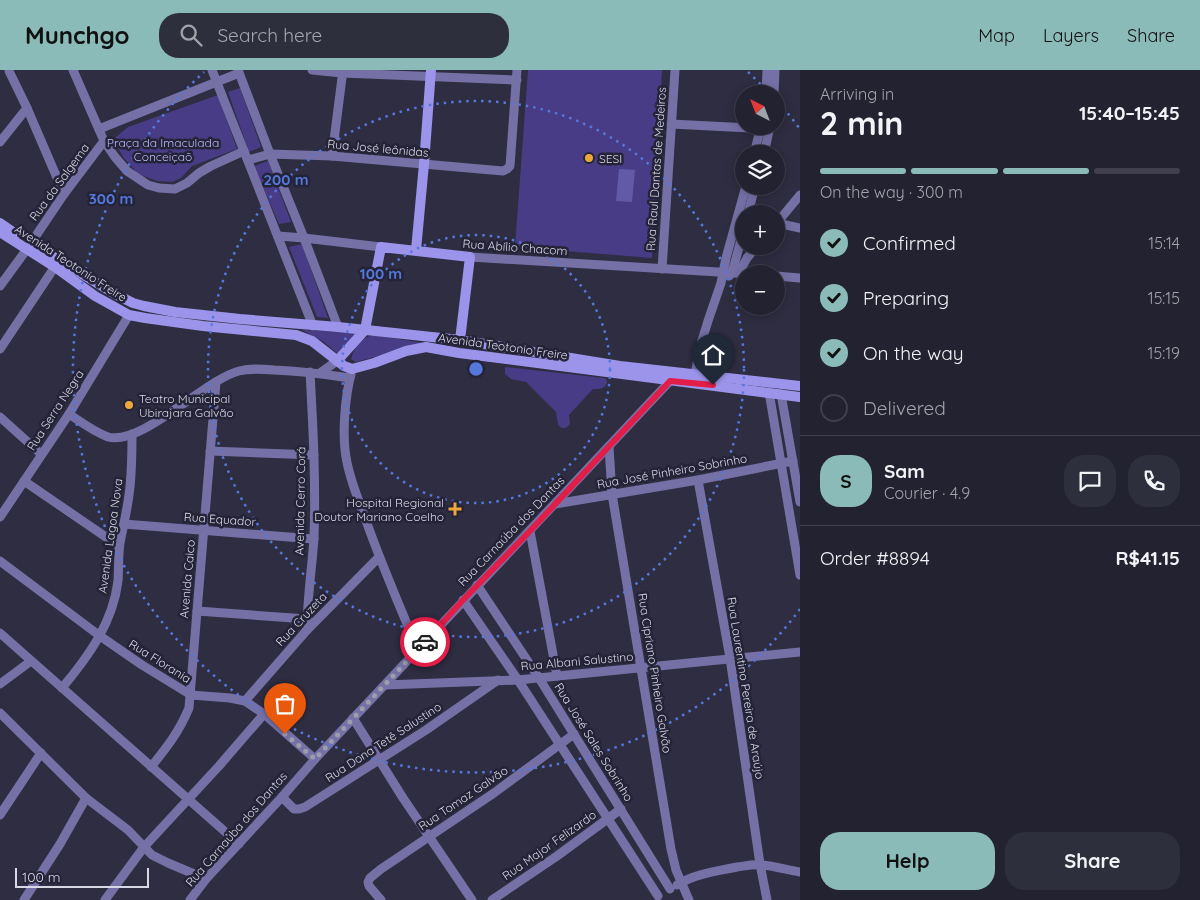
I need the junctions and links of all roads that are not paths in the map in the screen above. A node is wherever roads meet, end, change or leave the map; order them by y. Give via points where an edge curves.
1 (74, 70) edge
2 (212, 70) edge
3 (312, 70) edge
4 (517, 70) edge
5 (675, 70) edge
6 (767, 70) edge
7 (774, 70) edge
8 (9, 71) edge
9 (238, 72) edge
10 (343, 72) edge
11 (430, 73) edge
12 (517, 80) junction
13 (217, 82) junction
14 (766, 85) edge
15 (774, 85) edge
16 (27, 108) junction
17 (671, 124) junction
18 (735, 127) edge
19 (99, 129) junction
20 (104, 141) junction
21 (0, 142) edge
22 (270, 154) junction
23 (246, 156) junction
24 (332, 156) junction
25 (424, 164) junction
26 (64, 194) junction
27 (744, 195) edge
28 (800, 195) edge
29 (785, 213) edge
30 (0, 223) edge
31 (785, 226) edge
32 (800, 228) edge
33 (0, 232) edge
34 (278, 236) junction
35 (304, 238) junction
36 (29, 246) junction
37 (381, 247) junction
38 (416, 250) junction
39 (737, 255) edge
40 (750, 255) edge
41 (470, 257) junction
42 (58, 263) junction
43 (662, 269) junction
44 (732, 272) junction
45 (735, 272) edge
46 (785, 277) edge
47 (800, 278) edge
48 (0, 286) edge
49 (129, 315) junction
50 (231, 323) junction
51 (313, 326) junction
52 (338, 327) junction
53 (365, 330) junction
54 (460, 340) junction
55 (0, 349) edge
56 (459, 353) junction
57 (337, 361) junction
58 (310, 372) junction
59 (320, 373) junction
60 (351, 373) junction
61 (695, 374) junction
62 (670, 381) junction
63 (216, 382) junction
64 (800, 386) edge
65 (769, 392) junction
66 (781, 394) junction
67 (800, 396) edge
68 (68, 414) junction
69 (0, 417) edge
70 (132, 434) junction
71 (609, 447) junction
72 (210, 451) junction
73 (41, 454) junction
74 (314, 455) junction
75 (793, 461) junction
76 (781, 464) junction
77 (698, 480) junction
78 (24, 481) junction
79 (612, 494) junction
80 (800, 502) edge
81 (555, 504) junction
82 (0, 517) edge
83 (124, 524) junction
84 (204, 530) junction
85 (530, 531) junction
86 (796, 533) edge
87 (314, 539) junction
88 (119, 546) junction
89 (379, 557) junction
90 (0, 560) edge
91 (800, 575) edge
92 (477, 585) junction
93 (463, 600) junction
94 (197, 611) junction
95 (307, 619) junction
96 (307, 630) junction
97 (0, 633) edge
98 (100, 636) junction
99 (418, 650) junction
100 (800, 652) edge
101 (730, 658) junction
102 (31, 661) junction
103 (642, 668) junction
104 (557, 676) junction
105 (539, 678) junction
106 (498, 680) junction
107 (518, 680) junction
108 (0, 684) edge
109 (385, 685) junction
110 (62, 688) junction
111 (191, 695) junction
112 (245, 701) junction
113 (0, 713) edge
114 (264, 714) junction
115 (353, 718) junction
116 (574, 734) junction
117 (560, 745) junction
118 (41, 754) junction
119 (315, 759) junction
120 (379, 759) junction
121 (152, 767) junction
122 (282, 797) junction
123 (86, 798) junction
124 (188, 800) junction
125 (621, 809) junction
126 (0, 815) edge
127 (608, 818) junction
128 (429, 836) junction
129 (238, 844) junction
130 (144, 847) junction
131 (760, 864) junction
132 (800, 872) edge
133 (206, 878) junction
134 (680, 883) junction
135 (670, 889) junction
136 (654, 898) edge
137 (24, 900) edge
138 (105, 900) edge
139 (190, 900) edge
140 (381, 900) edge
141 (472, 900) edge
142 (492, 900) edge
143 (689, 900) edge
144 (767, 900) edge

1 - 19 street, Rua José leônidas
2 - 13 street
3 - 10 street
4 - 12 street
5 - 17 street, Rua Raul Dantas de Medeiros
6 - 14 street
7 - 15 street
8 - 16 street
9 - 13 street
9 - 22 street
10 - 11 street
10 - 24 street
11 - 12 street
11 - 25 main road
12 - 25 street, Rua José leônidas via 510,166 503,171
13 - 19 street
13 - 23 street
16 - 21 street
16 - 26 street
17 - 18 street
17 - 43 street, Rua Raul Dantas de Medeiros
19 - 20 street, Rua José leônidas
20 - 23 street, Rua José leônidas via 127,171 148,185 159,188 175,189 211,166
20 - 26 street, Rua da Salgema
22 - 23 street, Rua José leônidas
22 - 24 street, Rua José leônidas
22 - 35 street
23 - 34 street
24 - 25 street, Rua José leônidas
25 - 38 main road
26 - 36 street, Rua da Salgema
27 - 44 street via 726,258
28 - 29 street
30 - 36 main road, Avenida Teotonio Freire
31 - 32 street
33 - 36 main road, Avenida Teotonio Freire
34 - 35 street, Rua Abílio Chacom
34 - 51 street
35 - 37 street, Rua Abílio Chacom
35 - 52 street
36 - 42 main road, Avenida Teotonio Freire
36 - 48 street, Rua da Salgema
37 - 38 main road, Rua Abílio Chacom
37 - 53 main road
38 - 41 main road, Rua Abílio Chacom
39 - 44 street
40 - 44 street
41 - 43 street, Rua Abílio Chacom
41 - 54 main road
42 - 49 main road, Avenida Teotonio Freire via 95,296
42 - 50 main road, Avenida Teotonio Freire via 132,303
42 - 55 street
43 - 44 street, Rua Abílio Chacom
44 - 45 street, Rua Abílio Chacom
44 - 61 street via 721,283
46 - 47 street
49 - 50 main road, Avenida Teotonio Freire
49 - 68 street, Rua Serra Negra
50 - 51 main road, Avenida Teotonio Freire
50 - 57 main road, Avenida Teotonio Freire via 305,338
51 - 52 main road, Avenida Teotonio Freire
52 - 53 main road, Avenida Teotonio Freire
53 - 54 main road, Avenida Teotonio Freire
53 - 57 main road
54 - 56 street
54 - 61 main road, Avenida Teotonio Freire via 620,366
56 - 60 main road, Avenida Teotonio Freire via 426,348 406,351
56 - 62 main road, Avenida Teotonio Freire
57 - 59 street
57 - 60 main road, Avenida Teotonio Freire
58 - 59 street
58 - 63 street via 241,370
58 - 74 street, Avenida Cerro Corá
59 - 60 street
60 - 89 street via 345,456
61 - 64 main road, Avenida Teotonio Freire
62 - 65 main road, Avenida Teotonio Freire
62 - 71 street, Rua Carnaúba dos Dantas
63 - 70 street
63 - 72 street, Avenida Caico
65 - 66 main road, Avenida Teotonio Freire
65 - 76 street
66 - 67 main road, Avenida Teotonio Freire
66 - 75 street
68 - 70 street via 95,432 110,437
68 - 73 street, Rua Serra Negra
69 - 73 street
70 - 83 street, Avenida Lagoa Nova via 130,494
71 - 79 street, Rua Cipriano Pinheiro Galvão
71 - 81 street, Rua Carnaúba dos Dantas
72 - 74 street
72 - 84 street, Avenida Caico
73 - 78 street, Rua Serra Negra
74 - 87 street, Avenida Cerro Corá
75 - 76 street, Rua José Pinheiro Sobrinho
75 - 80 street
76 - 77 street, Rua José Pinheiro Sobrinho
76 - 86 street
77 - 79 street, Rua José Pinheiro Sobrinho
77 - 101 street, Rua Laurentino Pereira de Araújo
78 - 82 street, Rua Serra Negra
78 - 88 street
79 - 81 street, Rua José Pinheiro Sobrinho
79 - 103 street, Rua Cipriano Pinheiro Galvão
81 - 85 street, Rua Carnaúba dos Dantas
83 - 84 street, Rua Equador
83 - 88 street, Avenida Lagoa Nova
84 - 87 street, Rua Equador
84 - 94 street, Avenida Caico
85 - 92 street, Rua Carnaúba dos Dantas
85 - 104 street
86 - 91 street
87 - 95 street, Avenida Cerro Corá
88 - 98 street, Avenida Lagoa Nova via 118,582
89 - 96 street, Rua Cruzeta
89 - 99 street
90 - 98 street, Rua Florania
92 - 93 street, Rua Carnaúba dos Dantas
92 - 105 street, Rua José Sales Sobrinho
93 - 99 street, Rua Carnaúba dos Dantas
93 - 107 street
94 - 95 street
94 - 111 street, Avenida Caico
95 - 96 street, Avenida Cerro Corá
96 - 112 street, Rua Cruzeta
97 - 102 street
98 - 110 street, Avenida Lagoa Nova
98 - 111 street, Rua Florania
99 - 109 street, Rua Carnaúba dos Dantas
100 - 101 street, Rua Albani Salustino
101 - 103 street, Rua Albani Salustino
101 - 131 street, Rua Laurentino Pereira de Araújo
102 - 108 street
102 - 110 street
103 - 104 street, Rua Albani Salustino
103 - 134 street, Rua Cipriano Pinheiro Galvão via 671,850
104 - 105 street, Rua Albani Salustino
105 - 107 street, Rua Albani Salustino
105 - 116 street, Rua José Sales Sobrinho
106 - 107 street, Rua Albani Salustino
106 - 109 street, Rua Albani Salustino
106 - 120 street, Rua Dona Tetê Salustino
107 - 117 street
109 - 115 street, Rua Carnaúba dos Dantas
110 - 121 street
111 - 112 street, Rua Florania
111 - 121 street, Avenida Caico via 183,723
112 - 114 street, Rua Florania
113 - 118 street
114 - 119 street, Rua Florania
114 - 124 street
115 - 119 street, Rua Carnaúba dos Dantas
115 - 120 street
116 - 117 street, Rua Tomaz Galvão
116 - 125 street, Rua José Sales Sobrinho
117 - 127 street
117 - 128 street, Rua Tomaz Galvão
118 - 123 street
118 - 126 street
119 - 122 street, Rua Carnaúba dos Dantas
120 - 122 street, Rua Dona Tetê Salustino via 299,809 294,809
120 - 128 street
121 - 124 street
122 - 129 street, Rua Carnaúba dos Dantas
123 - 130 street via 128,830
123 - 137 street
124 - 129 street
124 - 130 street
125 - 127 street, Rua Major Felizardo
125 - 135 street, Rua José Sales Sobrinho
127 - 136 street
127 - 142 street, Rua Major Felizardo
128 - 140 street, Rua Tomaz Galvão via 370,878 369,886
128 - 141 street
129 - 133 street, Rua Carnaúba dos Dantas
130 - 133 street via 152,855
130 - 138 street
131 - 132 street
131 - 134 street via 696,876
131 - 144 street, Rua Laurentino Pereira de Araújo
133 - 139 street, Rua Carnaúba dos Dantas
134 - 135 street
134 - 143 street, Rua Cipriano Pinheiro Galvão
135 - 136 street

